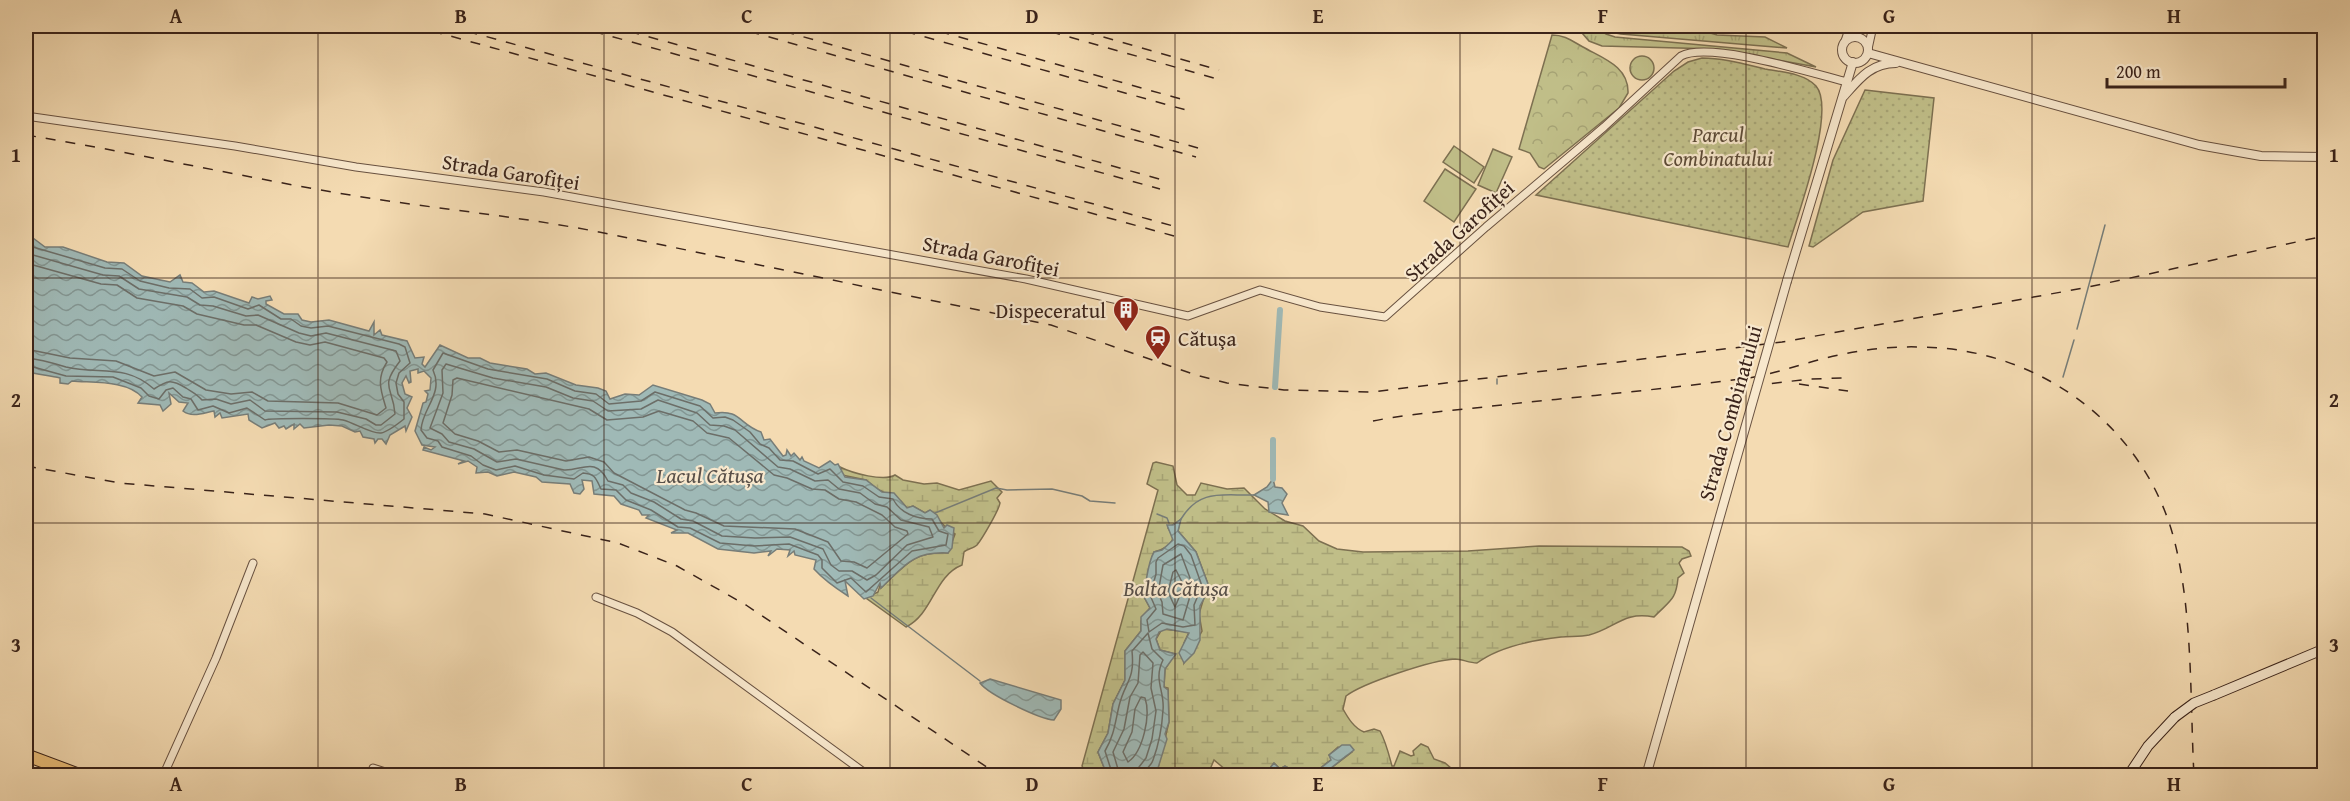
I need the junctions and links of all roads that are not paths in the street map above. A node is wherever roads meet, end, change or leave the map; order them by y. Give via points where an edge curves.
1 (1851, 26) edge
2 (1873, 26) edge
3 (1845, 41) junction
4 (1868, 51) junction
5 (1852, 62) junction
6 (1914, 65) junction
7 (1847, 82) junction
8 (1842, 99) junction
9 (26, 116) edge
10 (2325, 157) edge
11 (253, 563) dead end
12 (596, 597) dead end
13 (2325, 649) edge
14 (26, 755) edge
15 (373, 768) dead end
16 (82, 776) edge
17 (163, 776) edge
18 (398, 776) edge
19 (869, 776) edge
20 (1646, 776) edge
21 (2128, 776) edge

1 - 3 street
2 - 4 street
3 - 4 street via 1859,37
3 - 5 street via 1844,55
4 - 5 street via 1860,61
4 - 6 street
5 - 7 street, Strada Combinatului
6 - 8 street via 1876,65
6 - 10 street via 2208,147 2261,156
7 - 8 street, Strada Combinatului
7 - 9 street, Strada Garofiței via 1723,53 1689,52 1671,63 1604,128 1385,316 1320,307 1260,290 1188,316 1026,279 532,190
8 - 20 street, Strada Combinatului, bridge
11 - 17 street
12 - 19 street via 672,632
13 - 21 main road, bridge via 2194,703 2148,746
14 - 16 highway
15 - 18 street

